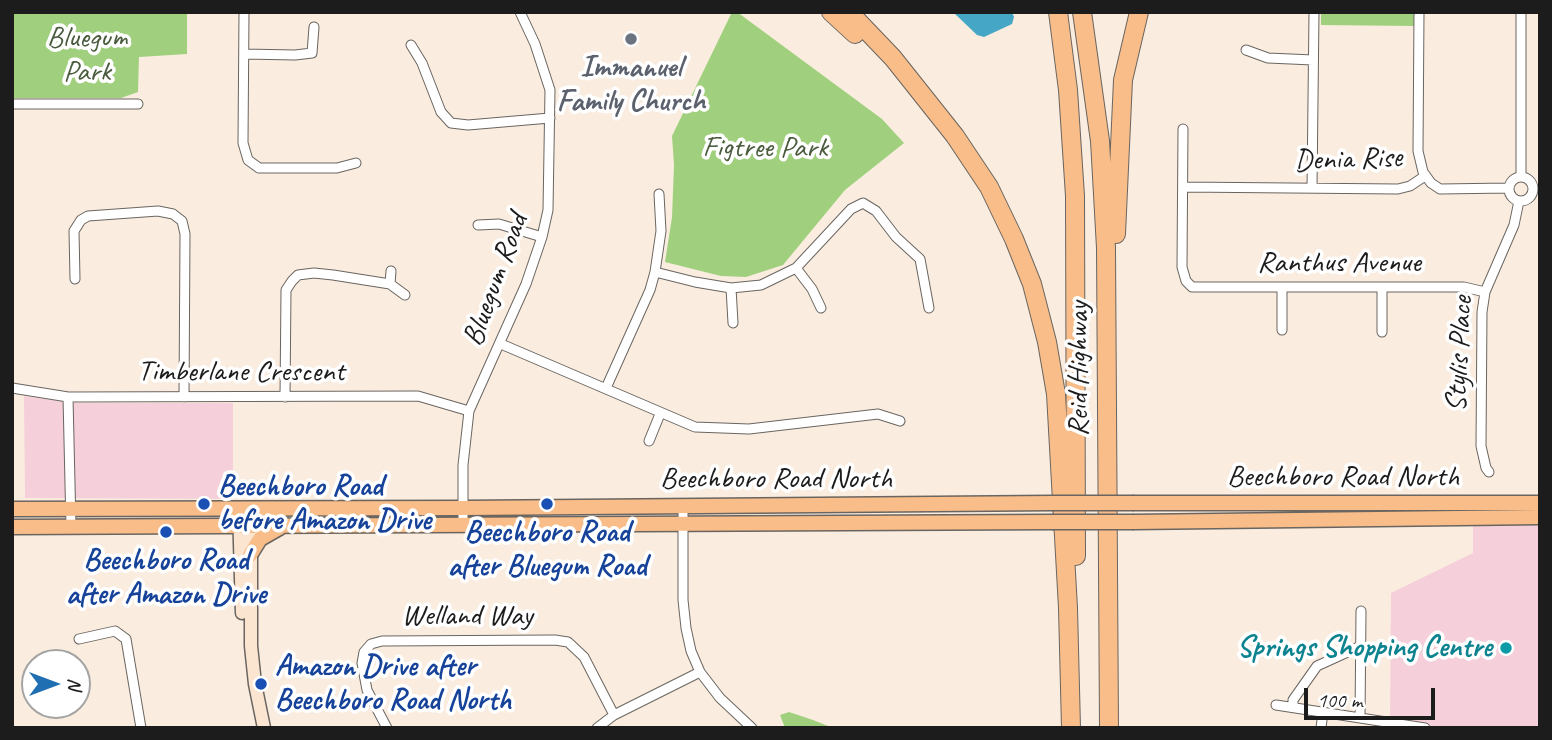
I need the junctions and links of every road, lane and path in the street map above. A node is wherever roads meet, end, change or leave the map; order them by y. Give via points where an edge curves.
1 (244, 12) edge
2 (520, 12) edge
3 (831, 12) edge
4 (849, 12) edge
5 (1058, 12) edge
6 (1082, 12) edge
7 (1139, 12) edge
8 (1314, 12) edge
9 (1419, 12) edge
10 (1521, 12) edge
11 (314, 27) dead end
12 (411, 46) dead end
13 (1246, 50) dead end
14 (244, 54) junction
15 (1313, 60) junction
16 (925, 98) junction
17 (12, 104) edge
18 (138, 104) dead end
19 (550, 118) junction
20 (1183, 129) dead end
21 (356, 163) dead end
22 (1425, 176) junction
23 (1521, 177) junction
24 (1183, 187) junction
25 (1312, 188) junction
26 (1508, 188) junction
27 (659, 194) dead end
28 (1536, 194) edge
29 (1519, 201) junction
30 (478, 225) dead end
31 (542, 237) junction
32 (796, 268) junction
33 (391, 271) dead end
34 (655, 272) junction
35 (75, 279) dead end
36 (390, 284) junction
37 (1382, 287) junction
38 (731, 288) junction
39 (1282, 288) junction
40 (1485, 292) junction
41 (405, 295) dead end
42 (929, 307) dead end
43 (821, 308) dead end
44 (733, 323) dead end
45 (1282, 330) dead end
46 (1382, 332) dead end
47 (501, 344) junction
48 (12, 388) edge
49 (606, 388) junction
50 (68, 397) junction
51 (184, 397) junction
52 (285, 397) junction
53 (469, 411) junction
54 (660, 414) junction
55 (900, 421) dead end
56 (1107, 428) junction
57 (649, 441) dead end
58 (1489, 472) dead end
59 (1540, 502) edge
60 (683, 506) junction
61 (71, 508) junction
62 (245, 508) junction
63 (464, 508) junction
64 (12, 509) edge
65 (1540, 517) edge
66 (683, 523) junction
67 (463, 524) junction
68 (245, 525) junction
69 (285, 525) junction
70 (12, 527) edge
71 (71, 527) junction
72 (250, 555) junction
73 (1361, 611) dead end
74 (79, 639) dead end
75 (1361, 646) junction
76 (700, 672) junction
77 (1276, 705) dead end
78 (1293, 708) junction
79 (1324, 712) junction
80 (614, 715) junction
81 (1360, 718) junction
82 (141, 728) edge
83 (257, 728) edge
84 (264, 728) edge
85 (387, 728) edge
86 (597, 728) edge
87 (752, 728) edge
88 (1072, 728) edge
89 (1109, 728) edge
90 (1321, 728) edge
91 (1424, 728) edge

1 - 14 street
2 - 19 street, Bluegum Road via 550,90
3 - 16 highway
4 - 16 highway
5 - 88 highway, Reid Highway via 1075,196
6 - 56 highway, Reid Highway via 1104,194
7 - 56 highway via 1123,80
8 - 15 street
9 - 22 street via 1418,151
10 - 23 street
11 - 14 street via 312,52
12 - 19 street via 441,112 451,122 468,125
13 - 15 street via 1268,58
14 - 21 street via 243,143 248,160 259,167
15 - 25 street
16 - 88 highway via 989,187 1032,284 1047,342 1056,394
17 - 18 street
19 - 31 street, Bluegum Road via 548,210
20 - 24 street
22 - 25 street, Denia Rise via 1398,189
22 - 26 street, Denia Rise via 1435,187 1446,190
23 - 26 street
23 - 28 street
24 - 25 street, Denia Rise
24 - 39 street, Ranthus Avenue via 1182,267 1186,281 1192,287
26 - 29 street
27 - 34 street
28 - 29 street
29 - 40 street, Stylis Place via 1514,225
30 - 31 street via 499,223
31 - 47 street, Bluegum Road
32 - 38 street via 761,285
32 - 42 street via 851,209 863,203 920,259
32 - 43 street
33 - 36 street
34 - 38 street
34 - 49 street
35 - 51 street via 74,231 80,220 158,211 182,221
36 - 41 street
36 - 52 street via 314,273 298,275 292,281 286,290
37 - 39 street, Ranthus Avenue
37 - 40 street, Ranthus Avenue via 1464,287
37 - 46 street
38 - 44 street
39 - 45 street
40 - 58 street, Stylis Place via 1481,446
47 - 49 street
47 - 53 street, Bluegum Road
48 - 50 street, Timberlane Crescent
49 - 54 street
50 - 51 street, Timberlane Crescent
50 - 61 street
51 - 52 street, Timberlane Crescent
52 - 53 street, Timberlane Crescent via 418,396
53 - 63 street, Bluegum Road
54 - 55 street via 695,427 719,429 878,414
54 - 57 street
56 - 89 highway, Reid Highway
59 - 60 main road, Beechboro Road North, bridge
60 - 63 main road, Beechboro Road North
60 - 66 street
61 - 62 main road, Beechboro Road North
61 - 64 main road, Beechboro Road North
61 - 71 street
62 - 63 main road, Beechboro Road North
62 - 68 street
63 - 67 street, Bluegum Road
65 - 66 main road, Beechboro Road North, bridge
66 - 67 main road, Beechboro Road North
66 - 76 street via 686,628
67 - 69 main road, Beechboro Road North
68 - 69 main road, Beechboro Road North
68 - 71 main road, Beechboro Road North
68 - 72 street
68 - 83 street via 245,662
69 - 72 main road via 260,538
70 - 71 main road, Beechboro Road North
72 - 84 street via 252,658
73 - 75 street
74 - 82 street via 115,631 126,639
75 - 78 street via 1317,666 1293,700
75 - 81 street
76 - 80 street
76 - 87 street
77 - 78 street
78 - 79 street
79 - 81 street
79 - 90 street
80 - 85 street, Welland Way via 584,657 568,642 382,641 371,644 362,663 368,690
80 - 86 street
81 - 91 street

